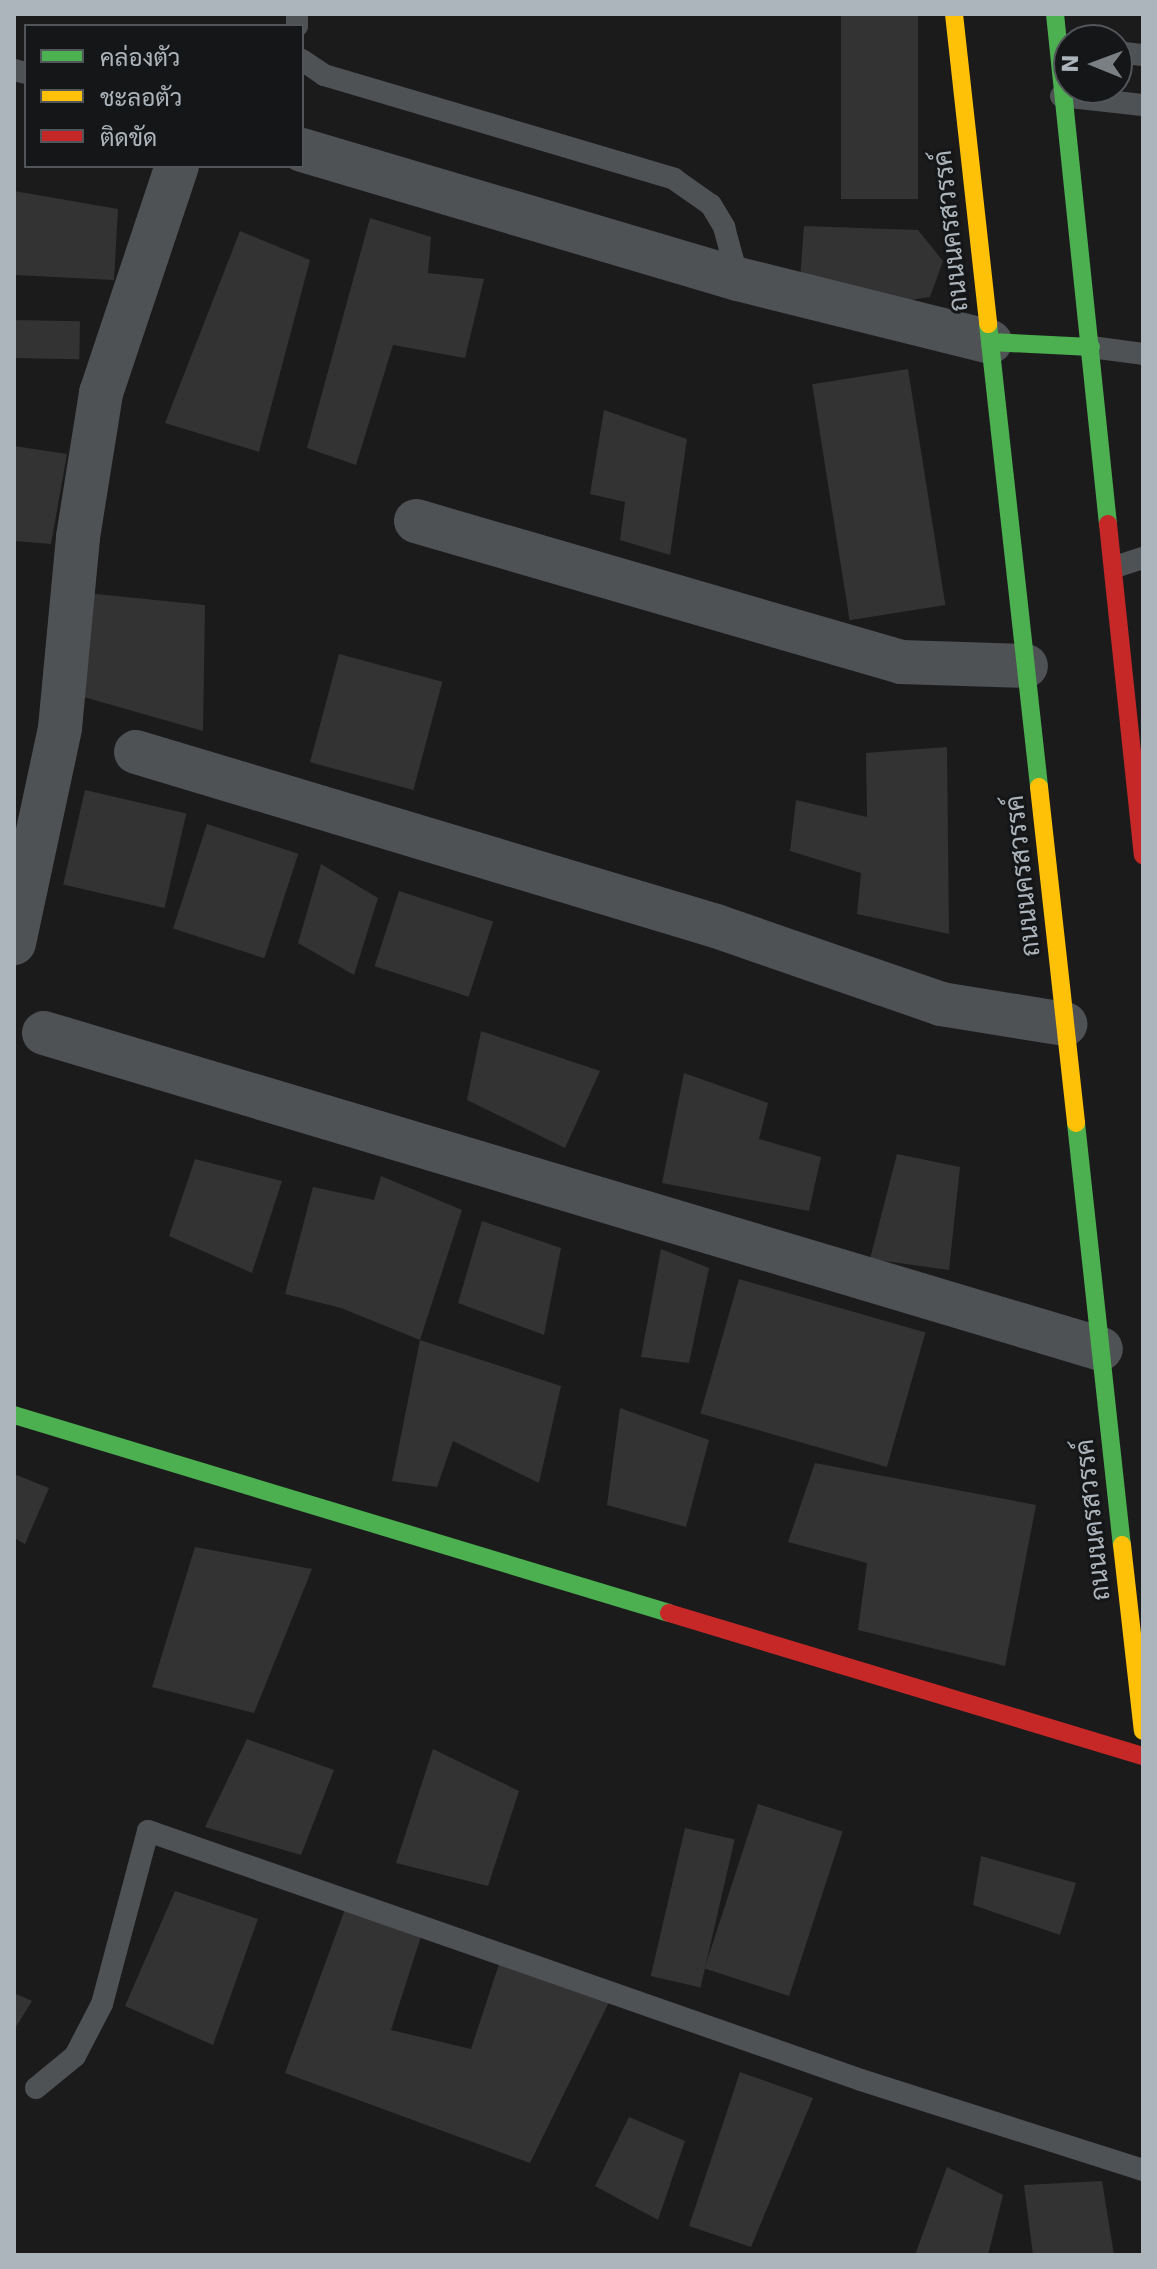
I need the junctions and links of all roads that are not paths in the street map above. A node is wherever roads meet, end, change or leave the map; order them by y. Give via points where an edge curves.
1 (954, 14) edge
2 (304, 61) edge
3 (1062, 104) edge
4 (304, 151) edge
5 (176, 168) edge
6 (738, 279) junction
7 (990, 342) junction
8 (1091, 347) junction
9 (1143, 354) edge
10 (416, 521) dead end
11 (1143, 558) edge
12 (1115, 567) junction
13 (1026, 666) junction
14 (136, 752) dead end
15 (1143, 855) edge
16 (14, 943) edge
17 (1065, 1024) junction
18 (44, 1033) dead end
19 (1101, 1349) junction
20 (14, 1415) edge
21 (1143, 1731) edge
22 (1143, 1756) edge
23 (36, 2088) dead end
24 (1143, 2170) edge

1 - 7 main road, ถนนนครสวรรค์
2 - 6 lane via 324,75 674,179 711,205 724,227
3 - 8 main road
4 - 6 street
5 - 16 street via 101,393 78,537 60,728
6 - 7 street
7 - 8 main road
7 - 13 main road, ถนนนครสวรรค์
8 - 9 lane
8 - 12 main road
10 - 13 street via 901,662
11 - 12 lane
12 - 15 main road
13 - 17 main road, ถนนนครสวรรค์
14 - 17 street via 716,926 941,1004
17 - 19 main road, ถนนนครสวรรค์
18 - 19 street
19 - 21 main road, ถนนนครสวรรค์
20 - 22 main road
23 - 24 lane via 75,2056 102,2004 148,1831 861,2080

